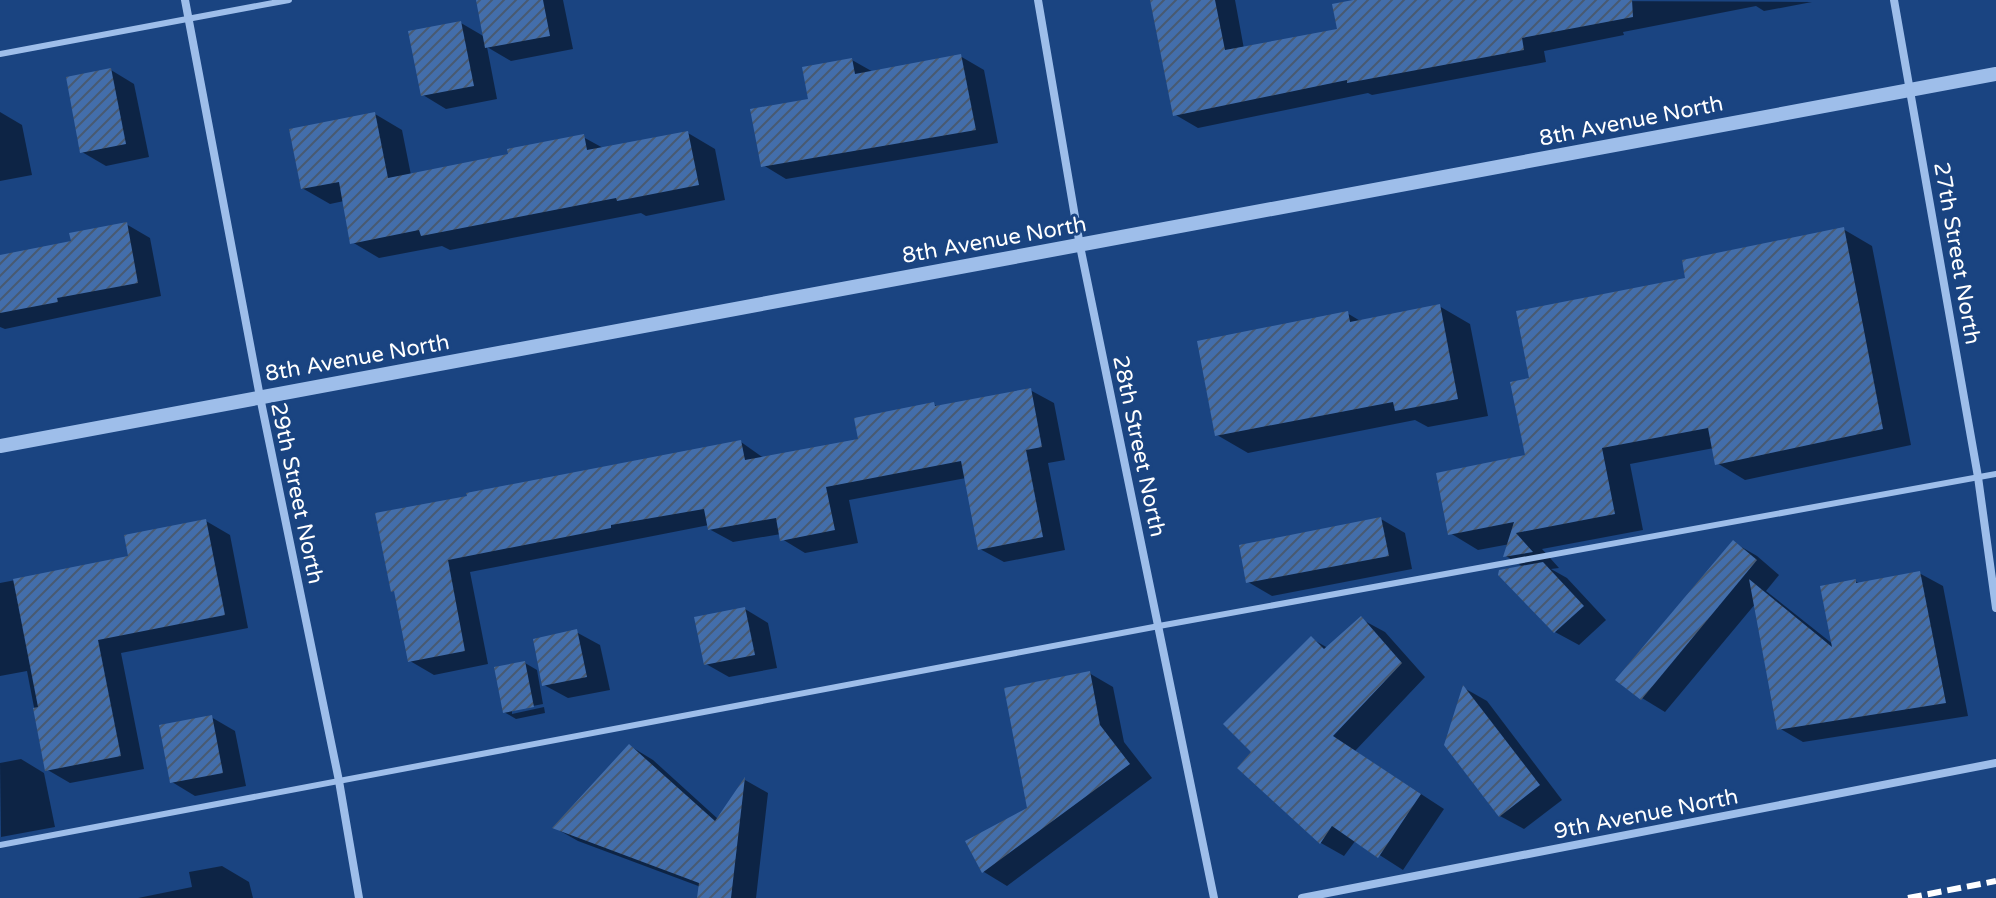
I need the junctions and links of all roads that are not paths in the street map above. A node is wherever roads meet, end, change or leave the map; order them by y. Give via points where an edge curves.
1 (185, 0) edge
2 (289, 0) edge
3 (1038, 0) edge
4 (1894, 0) edge
5 (188, 18) junction
6 (0, 54) edge
7 (1996, 74) edge
8 (1912, 90) junction
9 (1080, 246) junction
10 (260, 397) junction
11 (0, 446) edge
12 (1996, 474) edge
13 (1978, 477) junction
14 (1996, 608) edge
15 (1159, 626) junction
16 (1996, 763) edge
17 (339, 781) junction
18 (0, 845) edge
19 (359, 898) edge
20 (1214, 898) edge
21 (1302, 898) edge

1 - 5 street, 29th Street North
2 - 5 lane
3 - 9 street, 28th Street North
4 - 8 street, 27th Street North
5 - 6 lane
5 - 10 street, 29th Street North
7 - 8 street, 8th Avenue North
8 - 9 street, 8th Avenue North
8 - 13 street, 27th Street North
9 - 10 street, 8th Avenue North
9 - 15 street, 28th Street North
10 - 11 street, 8th Avenue North
10 - 17 street, 29th Street North
12 - 13 lane
13 - 14 street, 27th Street North
13 - 15 lane
15 - 17 lane
15 - 20 street, 28th Street North
16 - 21 street, 9th Avenue North
17 - 18 lane
17 - 19 street, 29th Street North

